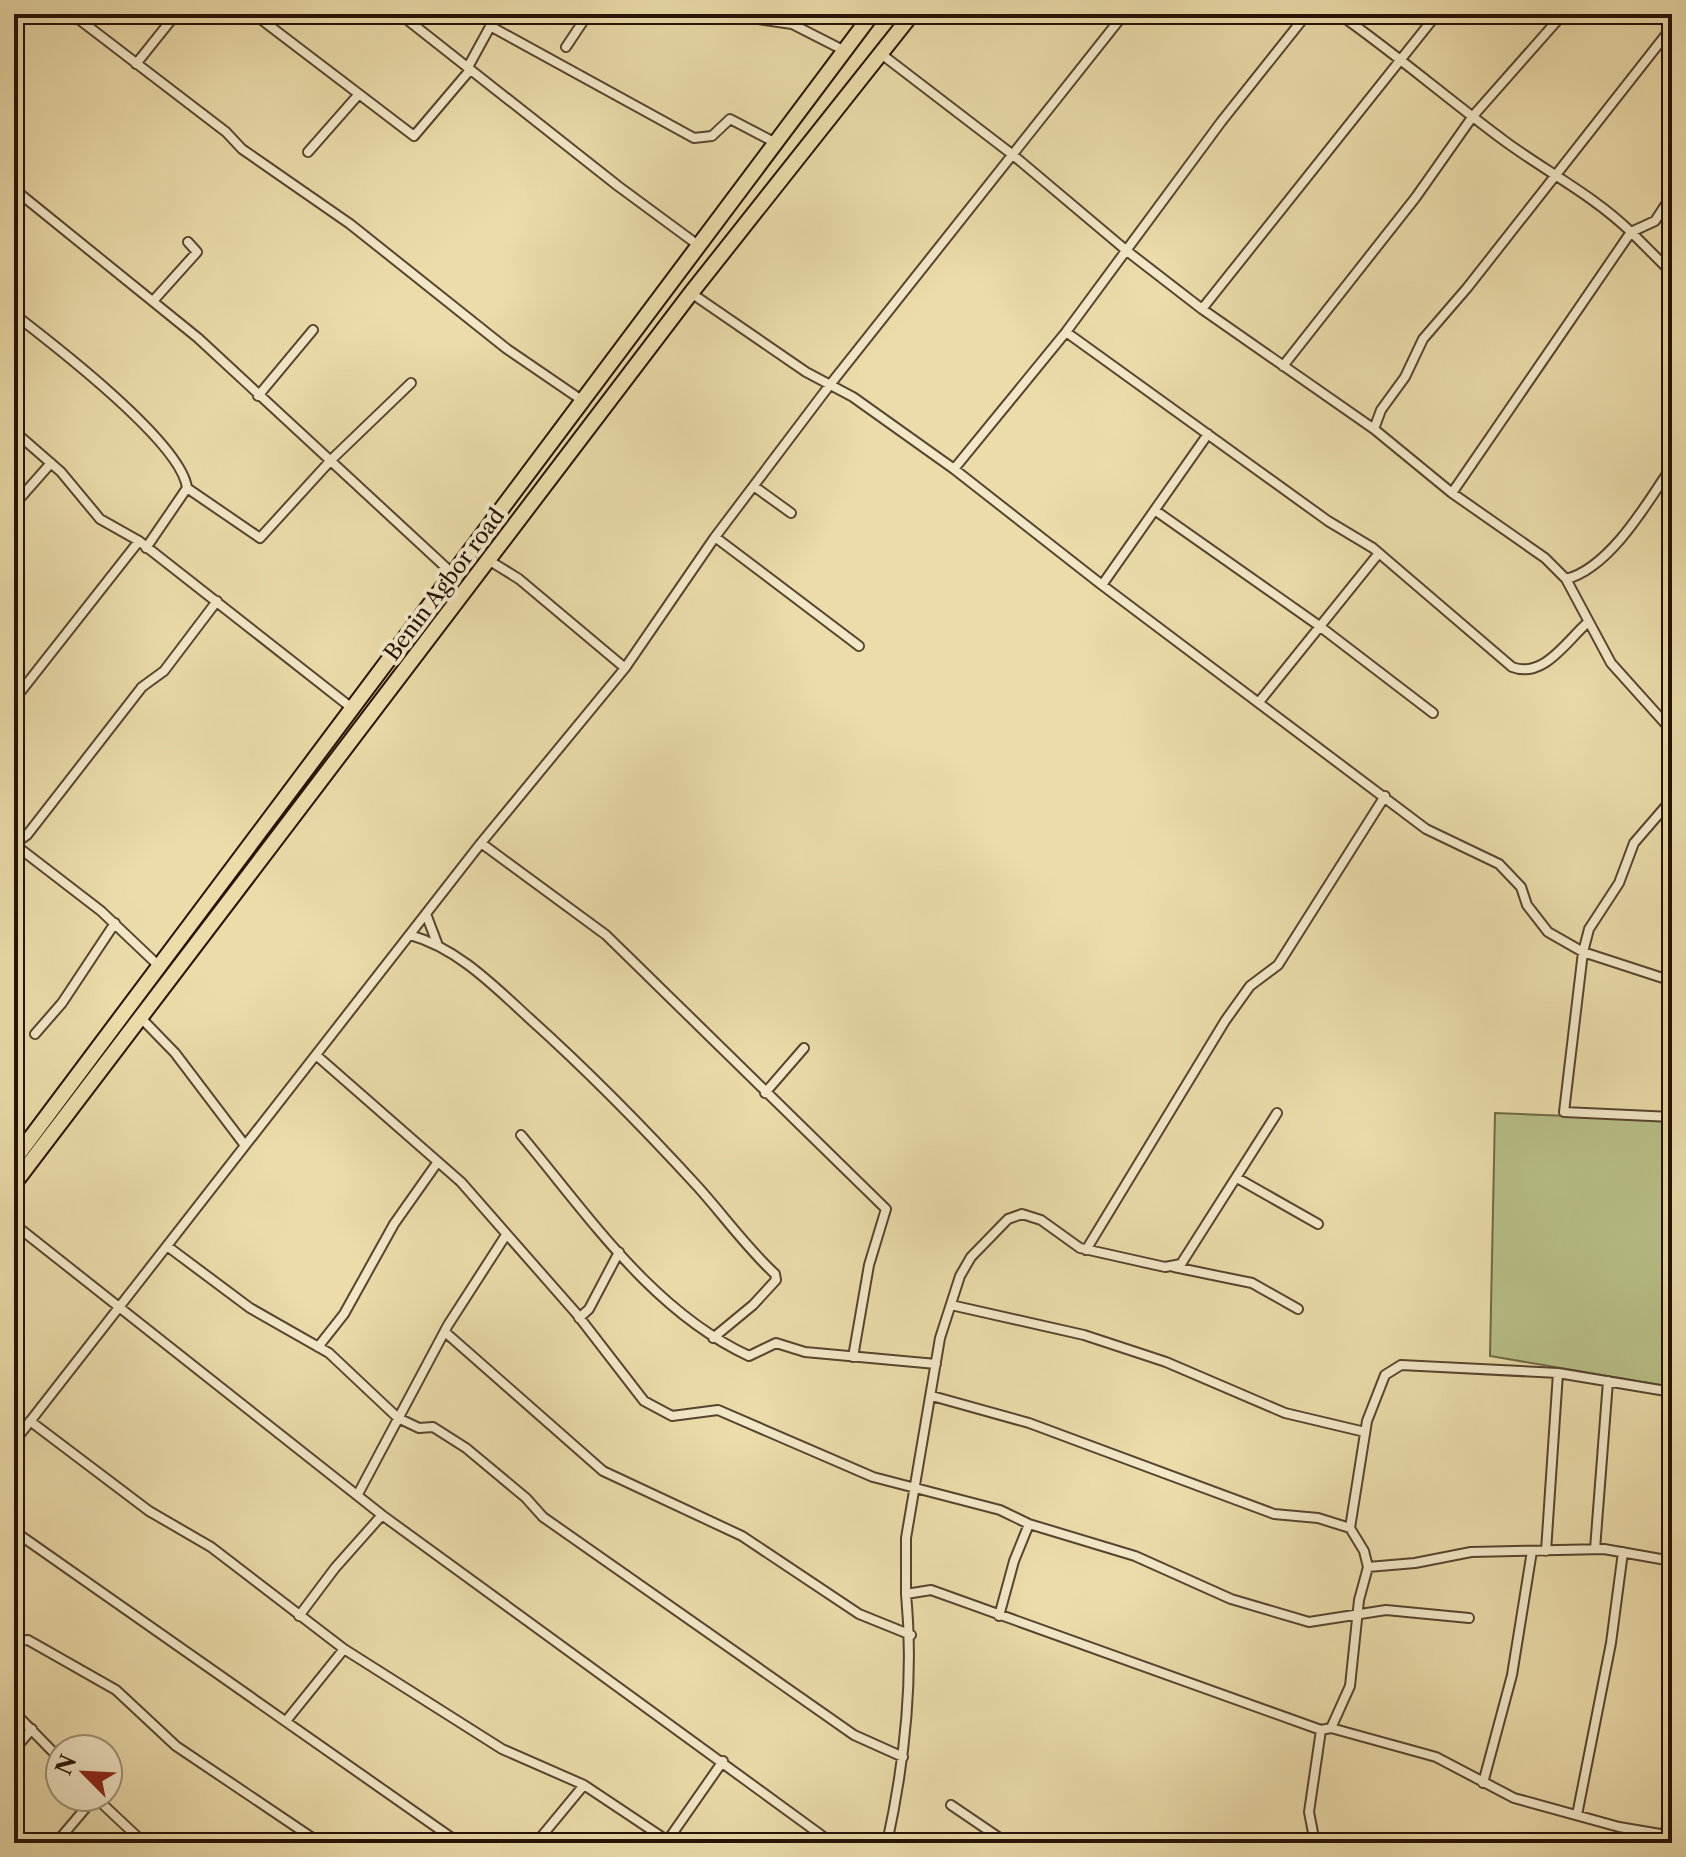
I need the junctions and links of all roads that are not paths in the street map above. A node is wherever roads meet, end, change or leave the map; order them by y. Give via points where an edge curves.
1 (72, 14) edge
2 (176, 14) edge
3 (254, 14) edge
4 (400, 14) edge
5 (497, 14) edge
6 (588, 14) edge
7 (724, 14) edge
8 (872, 14) edge
9 (912, 14) edge
10 (1124, 14) edge
11 (1307, 14) edge
12 (1339, 14) edge
13 (1437, 14) edge
14 (1563, 14) edge
15 (490, 26) junction
16 (1672, 27) edge
17 (566, 47) dead end
18 (845, 51) junction
19 (880, 53) junction
20 (1401, 58) junction
21 (136, 64) junction
22 (469, 68) junction
23 (359, 94) junction
24 (1473, 116) junction
25 (776, 143) junction
26 (308, 152) dead end
27 (1013, 155) junction
28 (1556, 176) junction
29 (14, 189) edge
30 (1672, 195) edge
31 (1631, 232) junction
32 (188, 242) dead end
33 (698, 245) junction
34 (1127, 251) junction
35 (1672, 273) edge
36 (691, 293) junction
37 (153, 301) junction
38 (1202, 309) junction
39 (14, 314) edge
40 (313, 330) dead end
41 (1066, 332) junction
42 (1283, 366) junction
43 (411, 383) dead end
44 (829, 386) junction
45 (258, 396) junction
46 (583, 401) junction
47 (1374, 429) junction
48 (14, 431) edge
49 (1208, 434) junction
50 (332, 459) junction
51 (51, 463) junction
52 (1672, 466) edge
53 (954, 469) junction
54 (755, 487) junction
55 (187, 488) junction
56 (1452, 493) junction
57 (14, 505) edge
58 (1156, 511) junction
59 (791, 513) dead end
60 (715, 537) junction
61 (142, 544) junction
62 (1379, 553) junction
63 (490, 561) junction
64 (453, 574) junction
65 (1566, 579) junction
66 (1102, 585) junction
67 (217, 601) junction
68 (1587, 623) junction
69 (1318, 625) junction
70 (859, 646) dead end
71 (625, 668) junction
72 (14, 700) edge
73 (1259, 702) junction
74 (354, 709) junction
75 (1433, 713) dead end
76 (1672, 731) edge
77 (1385, 796) junction
78 (1672, 799) edge
79 (481, 843) junction
80 (14, 844) edge
81 (426, 914) junction
82 (115, 923) junction
83 (410, 935) junction
84 (437, 943) junction
85 (1583, 952) junction
86 (1672, 966) edge
87 (167, 971) junction
88 (1668, 980) edge
89 (140, 1017) junction
90 (35, 1034) dead end
91 (804, 1048) dead end
92 (316, 1055) junction
93 (765, 1093) junction
94 (1277, 1113) dead end
95 (1672, 1117) edge
96 (521, 1135) dead end
97 (244, 1144) junction
98 (14, 1160) edge
99 (437, 1163) junction
100 (1237, 1178) junction
101 (14, 1184) edge
102 (14, 1224) edge
103 (1318, 1224) dead end
104 (506, 1235) junction
105 (167, 1246) junction
106 (1086, 1250) junction
107 (619, 1252) junction
108 (1173, 1267) junction
109 (951, 1305) junction
110 (118, 1309) junction
111 (1298, 1309) dead end
112 (579, 1318) junction
113 (445, 1332) junction
114 (713, 1338) junction
115 (318, 1347) junction
116 (853, 1357) junction
117 (936, 1364) junction
118 (1558, 1373) junction
119 (1608, 1381) junction
120 (1672, 1392) edge
121 (932, 1396) junction
122 (398, 1418) junction
123 (30, 1421) junction
124 (1365, 1432) junction
125 (14, 1442) edge
126 (916, 1486) junction
127 (358, 1494) junction
128 (382, 1515) junction
129 (1029, 1524) junction
130 (1350, 1528) junction
131 (14, 1531) edge
132 (1595, 1549) junction
133 (1532, 1551) junction
134 (1546, 1551) junction
135 (1623, 1552) junction
136 (1672, 1561) edge
137 (1368, 1567) junction
138 (906, 1594) junction
139 (299, 1616) junction
140 (999, 1616) junction
141 (1357, 1617) junction
142 (1469, 1618) dead end
143 (911, 1635) junction
144 (14, 1641) edge
145 (344, 1649) junction
146 (14, 1712) edge
147 (286, 1721) junction
148 (1331, 1728) junction
149 (32, 1729) junction
150 (1321, 1730) junction
151 (44, 1742) edge
152 (14, 1750) edge
153 (903, 1757) junction
154 (723, 1761) junction
155 (1483, 1783) junction
156 (584, 1785) junction
157 (951, 1805) dead end
158 (1672, 1809) edge
159 (81, 1813) edge
160 (112, 1813) edge
161 (1577, 1815) junction
162 (1668, 1835) edge
163 (669, 1842) edge
164 (56, 1843) edge
165 (144, 1843) edge
166 (320, 1843) edge
167 (459, 1843) edge
168 (536, 1843) edge
169 (832, 1843) edge
170 (887, 1843) edge
171 (1007, 1843) edge
172 (1315, 1843) edge

1 - 21 street
2 - 21 street
3 - 23 street
4 - 22 street
5 - 15 street
6 - 17 street
7 - 18 street via 792,24
8 - 18 highway, Benin Agbor road
9 - 19 highway, Benin Agbor road
10 - 27 street
11 - 34 street
12 - 20 street
13 - 20 street
14 - 24 street
15 - 22 street
15 - 25 street via 694,138 712,136 730,119
16 - 28 street
18 - 25 highway, Benin Agbor road
19 - 27 street
19 - 36 highway, Benin Agbor road
20 - 24 street
20 - 38 street
21 - 46 street via 507,349
22 - 23 street via 414,136
22 - 33 street
23 - 26 street
24 - 28 street
24 - 42 street
25 - 33 highway, Benin Agbor road
27 - 34 street
27 - 44 street
28 - 31 street
28 - 47 street via 1423,339
29 - 37 street
30 - 31 street via 1655,221
31 - 35 street
31 - 56 street
32 - 37 street via 197,252
33 - 46 highway, Benin Agbor road
34 - 38 street
34 - 41 street
36 - 44 street
36 - 63 highway, Benin Agbor road
37 - 45 street
38 - 42 street
39 - 55 street via 102,382 161,441 185,475
40 - 45 street
41 - 49 street
41 - 53 street
42 - 47 street
43 - 50 street
44 - 53 street via 853,397
44 - 54 street
45 - 50 street
46 - 64 highway, Benin Agbor road
47 - 56 street
48 - 51 street
49 - 58 street
49 - 62 street
50 - 55 street via 260,538
50 - 64 street
51 - 57 street
51 - 61 street via 100,519
52 - 65 street via 1594,567
53 - 66 street
54 - 59 street
54 - 60 street
55 - 61 street
56 - 65 street via 1545,558
58 - 66 street
58 - 69 street
60 - 70 street
60 - 71 street
61 - 67 street
61 - 72 street
62 - 68 street via 1520,670 1542,665
62 - 69 street
63 - 71 street
63 - 87 highway, Benin Agbor road
64 - 74 highway, Benin Agbor road
65 - 68 street
66 - 73 street
67 - 74 street
67 - 80 street via 164,671 142,687 27,835
68 - 76 street via 1611,663
69 - 73 street
69 - 75 street
71 - 79 street
73 - 77 street
74 - 87 highway, Benin Agbor road
77 - 85 street via 1426,829 1499,864 1521,887 1548,932
77 - 106 street via 1278,965 1250,986 1225,1021
78 - 85 street via 1634,843 1619,883 1589,929
79 - 81 street
79 - 93 street via 606,935
80 - 82 street
81 - 83 street
81 - 84 street
82 - 87 street
82 - 90 street
83 - 84 street
83 - 92 street
84 - 114 street via 498,988 573,1058 775,1274 776,1280 753,1305
85 - 88 street
85 - 95 street via 1563,1110
86 - 88 street
87 - 89 highway, Benin Agbor road
87 - 98 highway, Benin Agbor road
89 - 97 street via 181,1060
89 - 101 highway, Benin Agbor road
91 - 93 street
92 - 97 street
92 - 99 street
93 - 116 street via 886,1209 869,1265
94 - 100 street
96 - 107 street
97 - 105 street
99 - 104 street via 461,1182
99 - 115 street
100 - 103 street
100 - 108 street via 1185,1259
102 - 110 street
104 - 112 street
104 - 113 street
105 - 110 street
105 - 115 street via 250,1308
106 - 108 street
106 - 109 street via 1041,1220 1016,1214 971,1257
107 - 112 street
107 - 114 street
108 - 111 street via 1252,1283
109 - 117 street
109 - 124 street via 1084,1335 1166,1362 1285,1413
110 - 123 street
110 - 127 street
112 - 126 street via 644,1401 658,1410 672,1416 718,1410 873,1477
113 - 122 street
113 - 143 street via 603,1471 742,1536 859,1614
114 - 116 street via 749,1356 776,1343
115 - 122 street
116 - 117 street
117 - 121 street
118 - 119 street
118 - 124 street via 1401,1365 1385,1375
118 - 134 street
119 - 120 street
119 - 132 street
121 - 126 street
121 - 130 street via 1029,1423 1274,1514 1318,1518
122 - 127 street
122 - 153 street via 444,1433 543,1517 642,1587 854,1735
123 - 125 street
123 - 139 street via 149,1511 211,1547
124 - 130 street
126 - 129 street via 1000,1510
126 - 138 street via 906,1538
127 - 128 street
128 - 139 street
128 - 154 street
129 - 140 street
129 - 141 street via 1135,1556 1231,1599 1296,1619
130 - 137 street
131 - 147 street
132 - 134 street
132 - 135 street
133 - 134 street
133 - 137 street via 1471,1552
133 - 155 street via 1512,1675
135 - 136 street
135 - 161 street
137 - 141 street
138 - 140 street via 931,1590
138 - 143 street
139 - 145 street
140 - 150 street
141 - 142 street via 1386,1610
141 - 148 street via 1350,1686
143 - 153 street
144 - 166 street via 28,1640 116,1690 176,1746
145 - 147 street
145 - 156 street via 502,1749
146 - 149 street
147 - 167 street
148 - 150 street
148 - 155 street via 1436,1757
149 - 151 street
149 - 152 street
150 - 172 street via 1309,1812
153 - 170 street
154 - 163 street
154 - 169 street
155 - 161 street via 1514,1798
156 - 163 street
156 - 168 street
157 - 171 street
158 - 162 street
159 - 164 street
160 - 165 street
161 - 162 street

